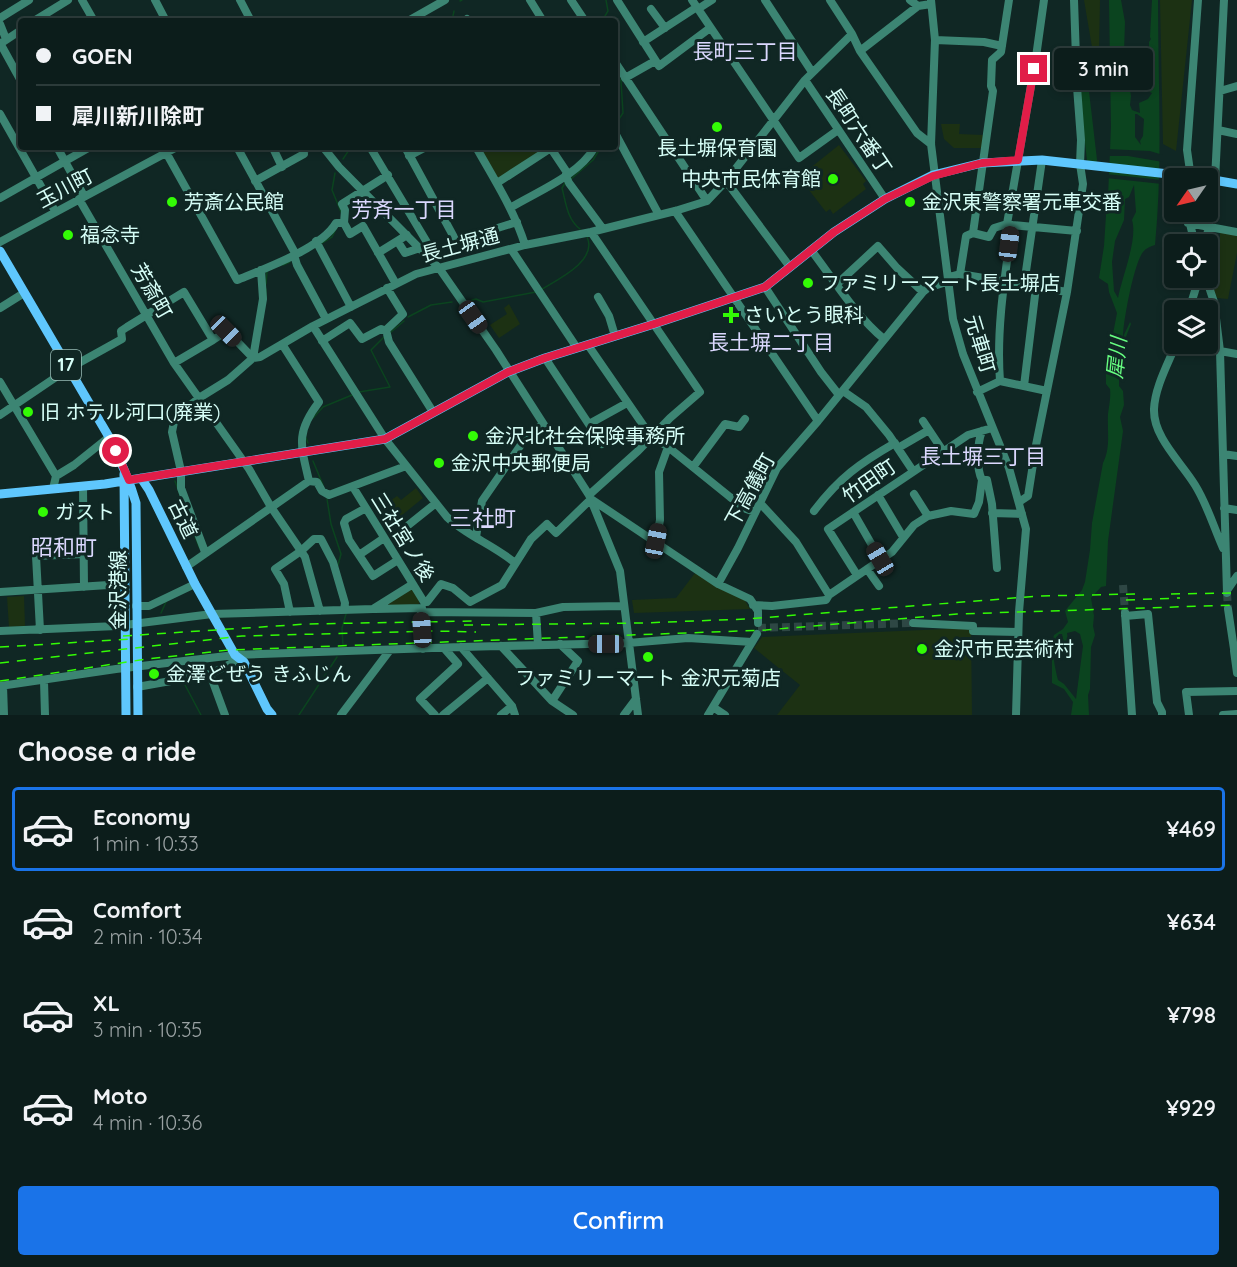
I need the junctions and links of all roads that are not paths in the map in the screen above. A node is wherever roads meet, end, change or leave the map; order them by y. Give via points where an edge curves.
1 (29, 0) edge
2 (68, 0) edge
3 (82, 0) edge
4 (155, 0) edge
5 (240, 0) edge
6 (445, 0) edge
7 (530, 0) edge
8 (572, 0) edge
9 (617, 0) edge
10 (712, 0) edge
11 (765, 0) edge
12 (830, 0) edge
13 (910, 0) edge
14 (1009, 0) edge
15 (1044, 0) edge
16 (1074, 0) edge
17 (1198, 0) edge
18 (1224, 0) edge
19 (931, 2) edge
20 (57, 3) edge
21 (696, 5) edge
22 (918, 6) junction
23 (651, 9) dead end
24 (0, 18) edge
25 (41, 18) edge
26 (92, 18) edge
27 (164, 18) edge
28 (249, 18) edge
29 (413, 18) edge
30 (541, 18) edge
31 (583, 18) edge
32 (0, 24) edge
33 (665, 28) junction
34 (710, 28) junction
35 (18, 32) edge
36 (852, 34) junction
37 (935, 40) junction
38 (2, 42) edge
39 (643, 42) junction
40 (1001, 49) junction
41 (860, 51) junction
42 (655, 61) junction
43 (618, 67) edge
44 (812, 72) junction
45 (18, 75) edge
46 (625, 78) junction
47 (805, 80) junction
48 (1237, 86) edge
49 (1220, 91) junction
50 (0, 114) edge
51 (773, 121) junction
52 (838, 130) junction
53 (1218, 130) junction
54 (1237, 134) edge
55 (618, 139) edge
56 (931, 144) junction
57 (18, 146) edge
58 (20, 150) edge
59 (59, 150) edge
60 (85, 150) edge
61 (165, 150) edge
62 (239, 150) edge
63 (274, 150) edge
64 (304, 150) edge
65 (326, 150) edge
66 (372, 150) edge
67 (406, 150) edge
68 (420, 150) edge
69 (478, 150) edge
70 (548, 150) edge
71 (552, 150) edge
72 (593, 150) edge
73 (409, 156) junction
74 (1018, 160) junction
75 (1042, 160) junction
76 (65, 161) junction
77 (982, 163) junction
78 (1083, 165) junction
79 (282, 167) junction
80 (1189, 168) edge
81 (1211, 168) edge
82 (1164, 173) edge
83 (388, 175) junction
84 (566, 176) junction
85 (933, 176) junction
86 (36, 178) junction
87 (255, 181) junction
88 (726, 181) junction
89 (1218, 181) edge
90 (497, 183) junction
91 (1237, 184) edge
92 (363, 191) junction
93 (0, 198) edge
94 (82, 198) junction
95 (885, 199) junction
96 (708, 201) junction
97 (510, 208) junction
98 (675, 211) junction
99 (55, 212) junction
100 (659, 215) junction
101 (517, 222) junction
102 (1210, 222) edge
103 (341, 223) junction
104 (1188, 223) joint
105 (1010, 225) junction
106 (1034, 227) junction
107 (1210, 227) junction
108 (603, 229) junction
109 (1077, 231) junction
110 (591, 232) junction
111 (1237, 232) edge
112 (973, 233) junction
113 (1192, 234) edge
114 (1208, 234) edge
115 (407, 235) junction
116 (316, 241) junction
117 (0, 242) edge
118 (398, 242) junction
119 (525, 245) junction
120 (510, 249) junction
121 (422, 250) junction
122 (811, 250) junction
123 (0, 251) edge
124 (378, 253) junction
125 (295, 254) junction
126 (790, 267) junction
127 (439, 268) junction
128 (261, 270) junction
129 (960, 274) junction
130 (949, 279) junction
131 (1005, 281) junction
132 (396, 284) junction
133 (836, 285) junction
134 (1024, 285) junction
135 (765, 287) junction
136 (1036, 287) junction
137 (387, 288) junction
138 (1209, 288) edge
139 (923, 292) junction
140 (1067, 292) junction
141 (24, 293) junction
142 (598, 297) dead end
143 (733, 297) junction
144 (351, 307) junction
145 (0, 308) edge
146 (146, 314) junction
147 (326, 319) junction
148 (654, 324) junction
149 (313, 326) junction
150 (386, 331) junction
151 (615, 336) junction
152 (884, 339) junction
153 (213, 340) junction
154 (322, 341) junction
155 (282, 344) junction
156 (588, 345) junction
157 (577, 348) junction
158 (1220, 351) junction
159 (1172, 354) edge
160 (1237, 354) edge
161 (253, 358) junction
162 (545, 358) junction
163 (174, 363) junction
164 (68, 369) junction
165 (508, 372) junction
166 (1000, 381) junction
167 (0, 382) edge
168 (1024, 386) junction
169 (977, 392) junction
170 (1047, 392) junction
171 (841, 393) junction
172 (199, 398) junction
173 (627, 403) junction
174 (14, 406) junction
175 (433, 412) junction
176 (0, 415) edge
177 (745, 419) dead end
178 (818, 421) junction
179 (923, 421) dead end
180 (542, 424) junction
181 (589, 424) junction
182 (992, 428) junction
183 (929, 430) junction
184 (982, 431) junction
185 (652, 435) junction
186 (109, 437) junction
187 (385, 439) junction
188 (602, 444) dead end
189 (896, 446) junction
190 (668, 447) junction
191 (943, 451) junction
192 (303, 453) junction
193 (1223, 453) junction
194 (1237, 456) edge
195 (242, 462) junction
196 (406, 466) junction
197 (693, 467) junction
198 (181, 471) junction
199 (913, 471) junction
200 (56, 476) junction
201 (141, 478) junction
202 (127, 480) junction
203 (982, 480) junction
204 (309, 481) junction
205 (83, 486) junction
206 (353, 487) junction
207 (53, 489) junction
208 (0, 494) edge
209 (914, 494) dead end
210 (878, 495) junction
211 (590, 497) junction
212 (1019, 502) junction
213 (436, 503) junction
214 (760, 503) junction
215 (271, 507) junction
216 (366, 508) junction
217 (1224, 508) junction
218 (814, 510) dead end
219 (1237, 510) edge
220 (755, 512) junction
221 (853, 512) junction
222 (992, 513) junction
223 (1022, 514) junction
224 (928, 516) junction
225 (406, 527) dead end
226 (476, 537) junction
227 (903, 537) junction
228 (384, 538) junction
229 (656, 541) junction
230 (301, 551) junction
231 (205, 552) junction
232 (1225, 552) junction
233 (84, 554) junction
234 (359, 555) junction
235 (880, 559) junction
236 (398, 560) junction
237 (515, 563) junction
238 (186, 567) junction
239 (997, 568) dead end
240 (867, 569) junction
241 (857, 575) junction
242 (1236, 578) edge
243 (191, 583) junction
244 (124, 584) junction
245 (413, 584) junction
246 (718, 584) junction
247 (879, 586) dead end
248 (84, 587) junction
249 (39, 590) junction
250 (0, 592) edge
251 (829, 595) junction
252 (475, 601) junction
253 (753, 605) junction
254 (136, 606) junction
255 (423, 606) junction
256 (624, 606) junction
257 (373, 609) junction
258 (1227, 609) tunnel mouth
259 (210, 610) junction
260 (320, 610) junction
261 (344, 610) junction
262 (290, 612) junction
263 (536, 613) junction
264 (483, 614) junction
265 (136, 623) junction
266 (758, 623) dead end
267 (913, 623) tunnel mouth
268 (124, 625) junction
269 (40, 630) junction
270 (0, 631) edge
271 (1018, 632) junction
272 (757, 633) dead end
273 (752, 642) junction
274 (560, 644) junction
275 (628, 644) junction
276 (538, 645) junction
277 (501, 646) junction
278 (461, 647) junction
279 (444, 648) junction
280 (423, 649) junction
281 (390, 650) junction
282 (1235, 651) edge
283 (235, 655) junction
284 (137, 667) junction
285 (125, 668) junction
286 (1237, 673) edge
287 (210, 674) junction
288 (488, 678) junction
289 (44, 681) junction
290 (2, 686) edge
291 (137, 687) junction
292 (1237, 691) edge
293 (636, 699) junction
294 (552, 701) junction
295 (512, 706) junction
296 (713, 707) junction
297 (1237, 714) edge
298 (4, 715) edge
299 (45, 715) edge
300 (126, 715) edge
301 (138, 715) edge
302 (225, 715) edge
303 (272, 715) edge
304 (342, 715) edge
305 (435, 715) edge
306 (443, 715) edge
307 (501, 715) edge
308 (516, 715) edge
309 (573, 715) edge
310 (624, 715) edge
311 (638, 715) edge
312 (708, 715) edge
313 (725, 715) edge
314 (1016, 715) edge
315 (1132, 715) edge
316 (1162, 715) edge
317 (1190, 715) edge
318 (1223, 715) edge

1 - 24 street
2 - 20 street
3 - 26 street
4 - 27 street
5 - 28 street
6 - 29 street
7 - 30 street
8 - 31 street
9 - 39 street
10 - 21 street
11 - 44 street, 長町六番丁
12 - 36 street
13 - 22 street
14 - 40 street
15 - 74 street
16 - 78 street
17 - 80 street
18 - 49 street
19 - 22 street
19 - 37 street, 元車町
20 - 25 street
21 - 33 street
21 - 34 street
22 - 41 street
23 - 33 street
32 - 38 street
33 - 39 street
34 - 42 street via 659,66
34 - 51 street
35 - 38 street
36 - 41 street
36 - 44 street
37 - 40 street via 984,42
37 - 56 street, 元車町
38 - 45 street
39 - 42 street
40 - 77 street via 992,60 993,91
41 - 56 street via 917,134
42 - 46 street
43 - 46 street
44 - 47 street
46 - 96 street
47 - 51 street
47 - 52 street, 長町六番丁
48 - 49 street
49 - 53 street
50 - 57 street
51 - 52 street via 799,158
51 - 88 street
52 - 95 street, 長町六番丁
53 - 54 street
53 - 81 street
55 - 100 street
56 - 85 street, 元車町
58 - 86 street
59 - 76 street, 芳斎町
60 - 76 street
61 - 94 street, 玉川町
61 - 128 street via 237,280
62 - 87 street
63 - 79 street
64 - 79 street
65 - 92 street
66 - 83 street
67 - 73 street
68 - 73 street
69 - 90 street
70 - 90 street
71 - 84 street
72 - 84 street
73 - 101 street via 456,241
74 - 75 main road
74 - 77 main road
74 - 105 street
75 - 78 main road
75 - 106 street
76 - 86 street
76 - 94 street, 芳斎町
77 - 85 main road
77 - 112 street
78 - 82 main road
78 - 109 street
79 - 87 street
83 - 92 street
83 - 121 street via 428,244
84 - 97 street
84 - 108 street
85 - 95 main road
85 - 130 street, 元車町
86 - 93 street
86 - 99 street
87 - 125 street
88 - 96 street
88 - 126 street
89 - 91 main road
90 - 97 street
92 - 103 street via 342,204 345,210
92 - 115 street
94 - 99 street, 玉川町
94 - 146 street, 芳斎町
95 - 122 main road
96 - 98 street, 長土塀通
97 - 101 street
98 - 100 street, 長土塀通
98 - 143 street
99 - 117 street, 玉川町
100 - 108 street, 長土塀通
101 - 119 street
102 - 107 street
103 - 116 street
103 - 124 street via 350,234 363,226
104 - 107 street
104 - 113 street
105 - 106 street
105 - 112 street via 994,228 989,237
105 - 131 street
106 - 109 street
106 - 134 street
107 - 111 street
107 - 114 street
108 - 110 street, 長土塀通
109 - 140 street
110 - 119 street, 長土塀通
110 - 148 street
112 - 129 street via 966,236
115 - 118 street
115 - 121 street
116 - 125 street
116 - 144 street
118 - 121 street via 405,253
118 - 124 street
119 - 120 street, 長土塀通
120 - 127 street, 長土塀通
120 - 157 street
121 - 127 street
122 - 126 main road
122 - 133 street
123 - 141 main road, 金沢港線 / 17
124 - 132 street
125 - 128 street
125 - 147 street
126 - 135 main road
127 - 132 street, 長土塀通
127 - 165 street
128 - 161 street via 263,299
129 - 130 street
129 - 131 street
130 - 139 street
130 - 169 street, 元車町 via 953,320
131 - 134 street
131 - 166 street via 998,358
132 - 137 street, 長土塀通
133 - 139 street via 878,246
133 - 152 street
134 - 136 street
135 - 143 main road
135 - 171 street via 820,372
136 - 140 street
136 - 168 street
137 - 144 street, 長土塀通
137 - 150 street via 403,314
138 - 158 street
139 - 152 street, 下高儀町
140 - 170 street
141 - 145 street
141 - 164 main road, 金沢港線 / 17
142 - 151 street
143 - 148 main road
143 - 178 street
144 - 147 street, 長土塀通
146 - 153 street via 184,292
146 - 163 street, 芳斎町
146 - 164 street via 121,331 122,339
147 - 149 street, 長土塀通
148 - 151 main road
148 - 185 street via 700,392
149 - 154 street
149 - 155 street, 長土塀通
150 - 154 street via 381,329 362,339 350,323
150 - 175 street
151 - 156 main road
152 - 171 street, 下高儀町
153 - 161 street via 226,331
153 - 163 street
154 - 187 street
155 - 161 street, 長土塀通
155 - 192 street via 319,402 302,430
156 - 157 main road
156 - 173 street
157 - 162 main road
158 - 160 street
158 - 193 street
159 - 232 street via 1156,394 1156,423 1196,486
161 - 172 street, 長土塀通
162 - 165 main road
162 - 181 street
163 - 172 street, 芳斎町
164 - 174 street
164 - 186 main road, 金沢港線 / 17
165 - 175 main road
165 - 180 street
166 - 168 street
166 - 169 street
167 - 174 street
168 - 170 street
169 - 182 street, 元車町
170 - 212 street via 1028,496
171 - 178 street, 下高儀町
171 - 189 street via 866,407
172 - 195 street, 芳斎町
172 - 198 street, 長土塀通 via 174,422 172,432
173 - 181 street
173 - 185 street
174 - 176 street
174 - 200 street
175 - 187 main road
177 - 197 street via 739,427 725,424
178 - 214 street, 下高儀町 via 777,468
179 - 183 street
180 - 211 street
180 - 226 street via 526,436 482,501
181 - 188 street
182 - 184 street, 竹田町
182 - 212 street, 元車町
183 - 189 street
183 - 191 street
184 - 191 street, 竹田町
184 - 203 street
185 - 190 street
185 - 211 street
186 - 200 street
186 - 202 main road, 金沢港線 / 17
187 - 192 main road
187 - 196 street
189 - 199 street
189 - 218 street via 861,462
190 - 197 street
190 - 229 street via 659,472 660,520
191 - 199 street, 竹田町
192 - 195 main road
192 - 204 street
193 - 194 street
193 - 217 street
195 - 198 main road
195 - 215 street, 芳斎町
196 - 206 street
196 - 213 street
197 - 220 street via 730,498
198 - 201 main road
198 - 231 street, 長土塀通 via 181,488
199 - 210 street, 竹田町
200 - 207 street
201 - 202 main road
201 - 238 main road, 古道
202 - 205 main road
202 - 244 main road, 金沢港線 / 17
202 - 254 main road, 金沢港線 / 17 via 136,503
203 - 222 street via 987,480
203 - 224 street via 974,514 951,511
204 - 206 street via 317,482 329,495
204 - 215 street
205 - 207 main road
205 - 233 street
206 - 216 street, 三社宮ノ後
207 - 208 main road
209 - 224 street
210 - 221 street, 竹田町
210 - 227 street
211 - 229 street
211 - 237 street via 556,533 547,524
211 - 256 street via 620,571
212 - 223 street, 元車町
213 - 225 street
213 - 226 street via 459,528
214 - 220 street, 下高儀町
214 - 251 street via 796,542
215 - 230 street, 芳斎町
215 - 231 street
216 - 228 street, 三社宮ノ後
216 - 234 street via 344,523
217 - 219 street
217 - 232 street
220 - 246 street, 下高儀町
221 - 235 street
221 - 241 street, 竹田町 via 828,529
222 - 223 street
222 - 239 street
223 - 271 street, 元車町 via 1026,529
224 - 227 street
226 - 237 street
227 - 235 street via 899,546
228 - 234 street
228 - 236 street, 三社宮ノ後
229 - 246 street
230 - 260 street, 芳斎町
230 - 261 street via 314,539 321,539 333,562
230 - 262 street via 275,569 285,584
231 - 238 street
232 - 242 street via 1228,591
233 - 248 street
233 - 249 street via 36,556
234 - 236 street via 372,576
235 - 240 street
236 - 245 street, 三社宮ノ後
237 - 252 street via 502,585
238 - 243 main road, 古道
240 - 241 street
240 - 247 street
241 - 251 street
243 - 254 street via 149,606
243 - 259 main road, 古道
244 - 248 street
244 - 268 main road, 金沢港線 / 17
245 - 255 street, 三社宮ノ後
245 - 257 street
246 - 253 street via 750,599
248 - 249 street
249 - 250 street
249 - 269 street
251 - 253 street via 826,600
252 - 255 street via 470,602 441,584
252 - 264 street
253 - 266 street via 758,611
254 - 265 main road, 金沢港線 / 17
255 - 257 street
255 - 264 street
255 - 280 street
256 - 263 street via 563,607
256 - 275 street
257 - 261 street
258 - 282 street
259 - 262 street
259 - 265 street
259 - 283 main road, 古道
260 - 261 street
260 - 262 street
263 - 264 street
263 - 276 street
265 - 268 street
265 - 284 main road, 金沢港線 / 17
267 - 271 street
268 - 269 street
268 - 285 main road, 金沢港線 / 17
269 - 270 street
271 - 314 street, 元車町
272 - 273 street
273 - 275 street via 688,638
273 - 296 street
274 - 275 street
274 - 276 street
274 - 294 street via 578,661
275 - 293 street
276 - 277 street
277 - 278 street
277 - 294 street
278 - 279 street
278 - 288 street
279 - 280 street
279 - 305 street via 458,664 420,699
280 - 281 street
281 - 283 street
281 - 304 street
282 - 286 street
283 - 284 street
283 - 287 street via 234,662
283 - 303 main road, 古道 via 244,662
284 - 285 street
284 - 291 main road, 金沢港線 / 17
285 - 289 street
285 - 300 main road, 金沢港線 / 17
287 - 291 street
287 - 302 street
288 - 295 street
288 - 306 street
289 - 290 street
289 - 299 street
290 - 298 street
291 - 301 main road, 金沢港線 / 17
292 - 317 street via 1186,692
293 - 310 street
293 - 311 street
294 - 309 street
295 - 307 street
295 - 308 street
296 - 312 street
296 - 313 street
297 - 318 street
315 - 316 street via 1125,614 1148,614 1157,702

